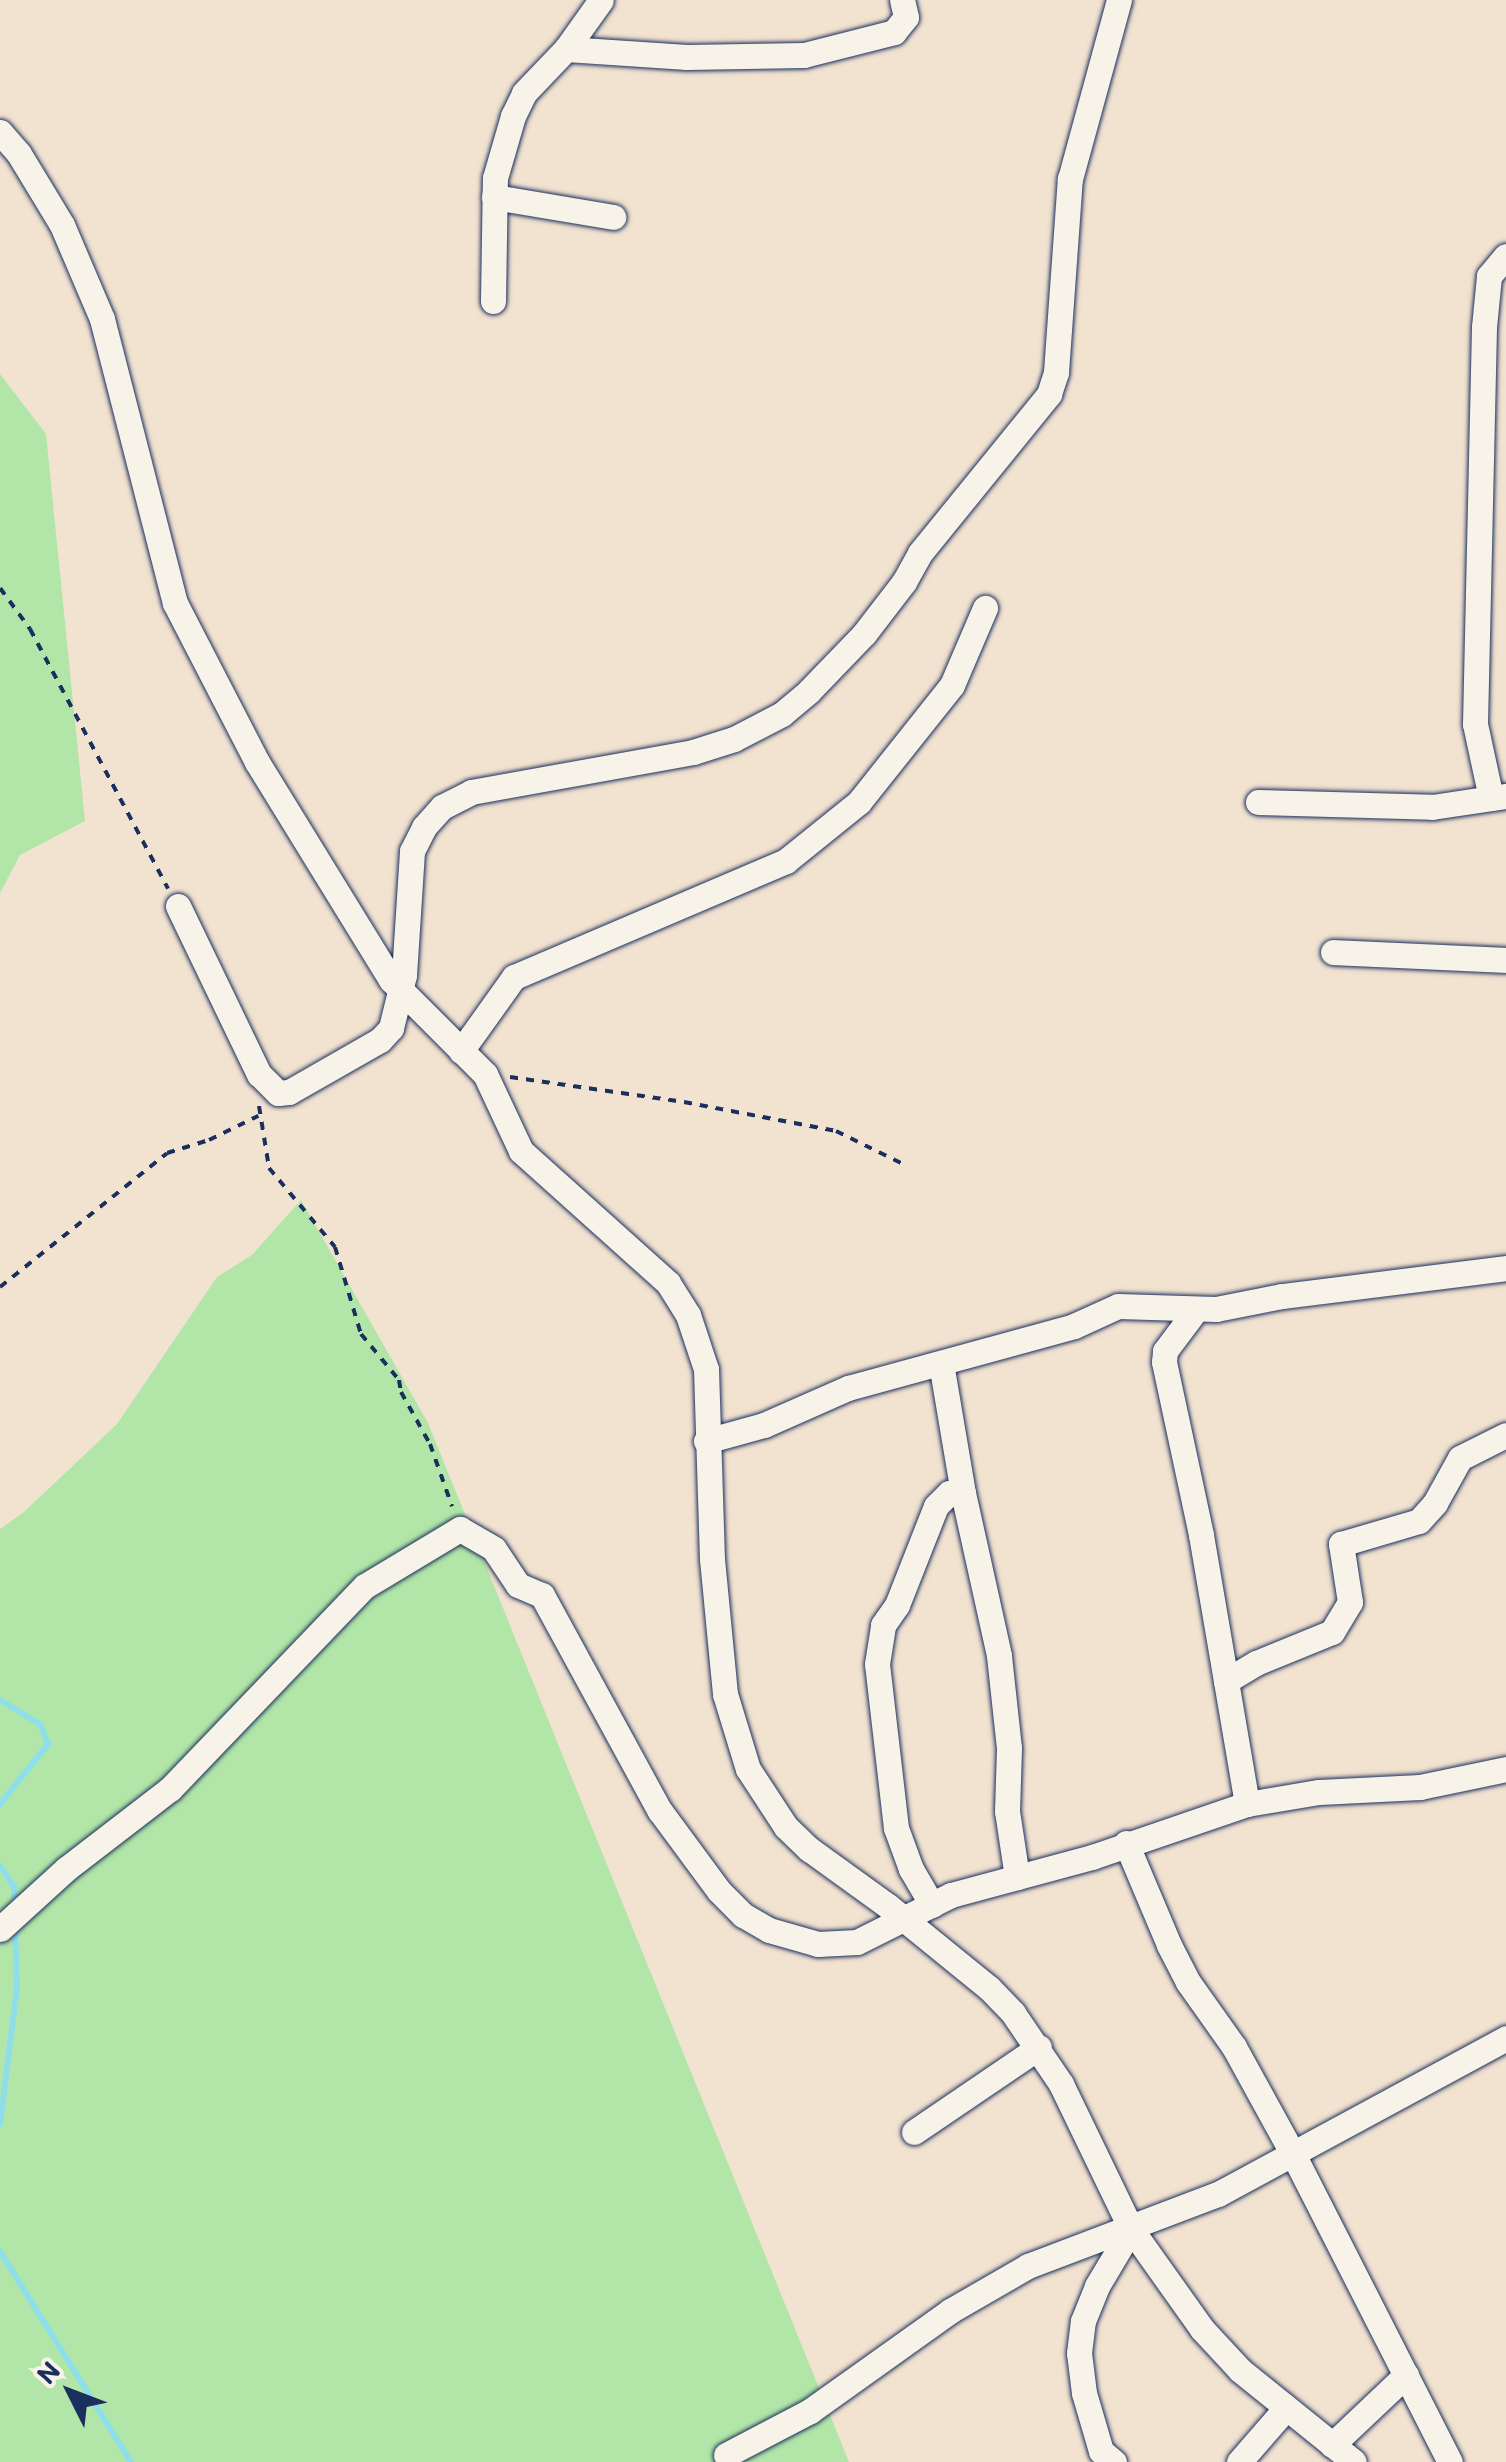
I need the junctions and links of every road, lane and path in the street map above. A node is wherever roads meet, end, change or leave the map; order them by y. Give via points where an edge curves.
1 (601, 0) edge
2 (902, 0) edge
3 (1119, 0) edge
4 (566, 49) junction
5 (0, 132) edge
6 (494, 198) junction
7 (613, 217) dead end
8 (1506, 256) edge
9 (494, 301) dead end
10 (0, 588) edge
11 (986, 608) dead end
12 (1499, 797) edge
13 (1258, 802) dead end
14 (178, 906) joint
15 (1333, 952) dead end
16 (1506, 960) edge
17 (402, 992) junction
18 (460, 1051) junction
19 (259, 1074) junction
20 (485, 1074) junction
21 (258, 1116) junction
22 (905, 1165) dead end
23 (1506, 1268) edge
24 (0, 1287) edge
25 (1194, 1310) junction
26 (941, 1364) junction
27 (1506, 1434) edge
28 (706, 1441) junction
29 (963, 1493) junction
30 (460, 1529) junction
31 (1226, 1681) junction
32 (1506, 1768) edge
33 (1247, 1804) junction
34 (1126, 1843) junction
35 (1017, 1876) junction
36 (932, 1905) junction
37 (904, 1918) junction
38 (0, 1930) edge
39 (1506, 2038) edge
40 (1039, 2048) junction
41 (914, 2132) dead end
42 (1294, 2156) junction
43 (1131, 2229) junction
44 (1406, 2374) junction
45 (1286, 2408) junction
46 (1332, 2444) junction
47 (726, 2455) dead end
48 (1114, 2462) edge
49 (1239, 2462) edge
50 (1354, 2462) edge
51 (1450, 2462) edge

1 - 4 street
2 - 4 street via 906,17 894,32 804,56
3 - 17 street via 1070,179 1056,372 1041,409 920,552 864,634 782,714 734,740 693,752 471,792 432,816 412,851
4 - 6 street via 524,93 512,116
5 - 17 street via 62,225 102,319 174,603 257,762 354,926
6 - 7 street
6 - 9 street
8 - 12 street via 1489,276 1484,327 1475,724
10 - 14 path via 30,629
11 - 18 street via 952,685 859,802 786,861 514,978
12 - 13 street via 1432,807
14 - 19 street
15 - 16 street
17 - 18 street
17 - 19 street via 380,1040 315,1078 278,1094
18 - 20 street
19 - 21 path
20 - 22 path via 836,1130
20 - 28 street via 521,1151 680,1298 706,1369
21 - 24 path via 167,1152
21 - 30 path via 269,1168 334,1247 361,1334 399,1380
23 - 25 street
25 - 26 street via 1118,1306 1074,1326
25 - 31 street via 1164,1351 1164,1362
26 - 28 street via 848,1388 764,1425
26 - 29 street
27 - 31 street via 1460,1458 1419,1521 1341,1544 1350,1602 1332,1632
28 - 37 street via 720,1652 734,1732 748,1769 809,1849
29 - 35 street via 999,1656
29 - 36 street via 949,1493 936,1506 883,1625 877,1664 896,1828
30 - 37 street via 494,1549 518,1586 542,1595 660,1811 743,1916 793,1938 838,1945
30 - 38 street via 365,1586 170,1789
31 - 33 street
32 - 33 street via 1420,1786
33 - 34 street
34 - 35 street
34 - 42 street via 1188,1982
35 - 36 street
36 - 37 street
37 - 40 street via 989,1988
39 - 42 street
40 - 41 street
40 - 43 street
42 - 43 street
42 - 44 street
43 - 45 street via 1212,2342
43 - 47 street via 1028,2266 950,2311 810,2411
43 - 48 street via 1097,2286 1079,2353 1101,2451
44 - 46 street
44 - 51 street
45 - 46 street
45 - 49 street
46 - 50 street

